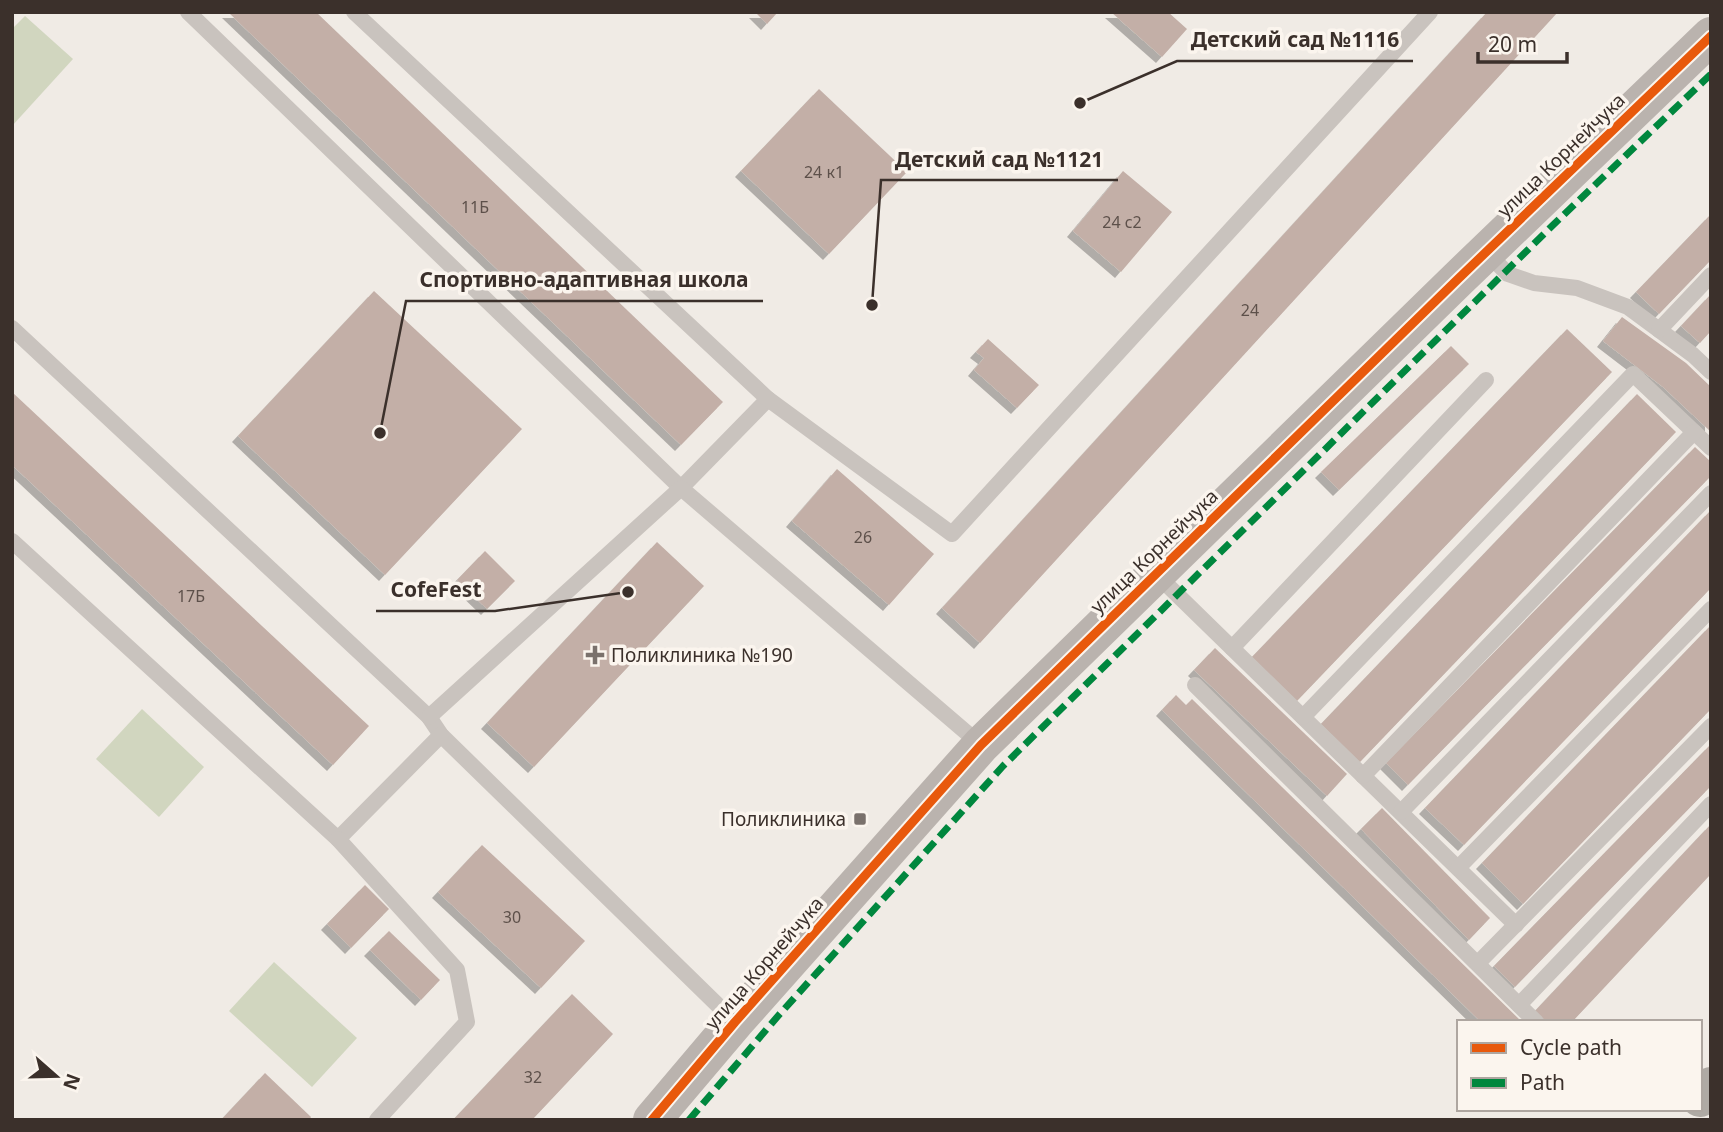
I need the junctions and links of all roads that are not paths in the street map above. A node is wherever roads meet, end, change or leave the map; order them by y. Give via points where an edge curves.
1 (188, 12) edge
2 (354, 12) edge
3 (1430, 12) edge
4 (1711, 36) edge
5 (1486, 251) junction
6 (1711, 275) edge
7 (12, 328) edge
8 (1659, 330) junction
9 (1711, 372) edge
10 (1486, 380) dead end
11 (768, 399) junction
12 (1694, 432) junction
13 (1711, 448) edge
14 (681, 488) junction
15 (1711, 493) edge
16 (12, 541) edge
17 (1156, 574) junction
18 (1711, 609) edge
19 (1232, 649) junction
20 (1195, 685) dead end
21 (429, 717) junction
22 (1303, 717) junction
23 (1711, 726) edge
24 (441, 735) junction
25 (981, 745) junction
26 (1363, 776) junction
27 (1711, 804) edge
28 (1401, 812) junction
29 (338, 839) junction
30 (1458, 869) junction
31 (1516, 925) junction
32 (1478, 964) junction
33 (1519, 1005) junction
34 (1534, 1020) edge
35 (735, 1022) junction
36 (377, 1120) edge
37 (652, 1120) edge

1 - 14 lane
2 - 11 lane
3 - 11 lane via 951,534
4 - 5 street, улица Корнейчука
5 - 8 lane via 1508,274 1534,283 1577,288 1628,307
5 - 17 street, улица Корнейчука
6 - 8 lane
7 - 21 lane
8 - 9 lane
10 - 19 lane
11 - 14 lane
12 - 13 lane
12 - 22 lane via 1633,374
12 - 26 lane
14 - 21 lane
14 - 25 lane
15 - 28 lane
16 - 29 lane
17 - 19 lane
17 - 25 street, улица Корнейчука
18 - 30 lane
19 - 22 lane
20 - 32 lane
21 - 24 lane
22 - 26 lane
23 - 31 lane
24 - 29 lane
24 - 35 lane
25 - 35 street, улица Корнейчука
26 - 28 lane
27 - 33 lane
28 - 30 lane
29 - 36 lane via 457,970 467,1022
30 - 31 lane
31 - 32 lane
32 - 33 lane
33 - 34 lane
35 - 37 street, улица Корнейчука

